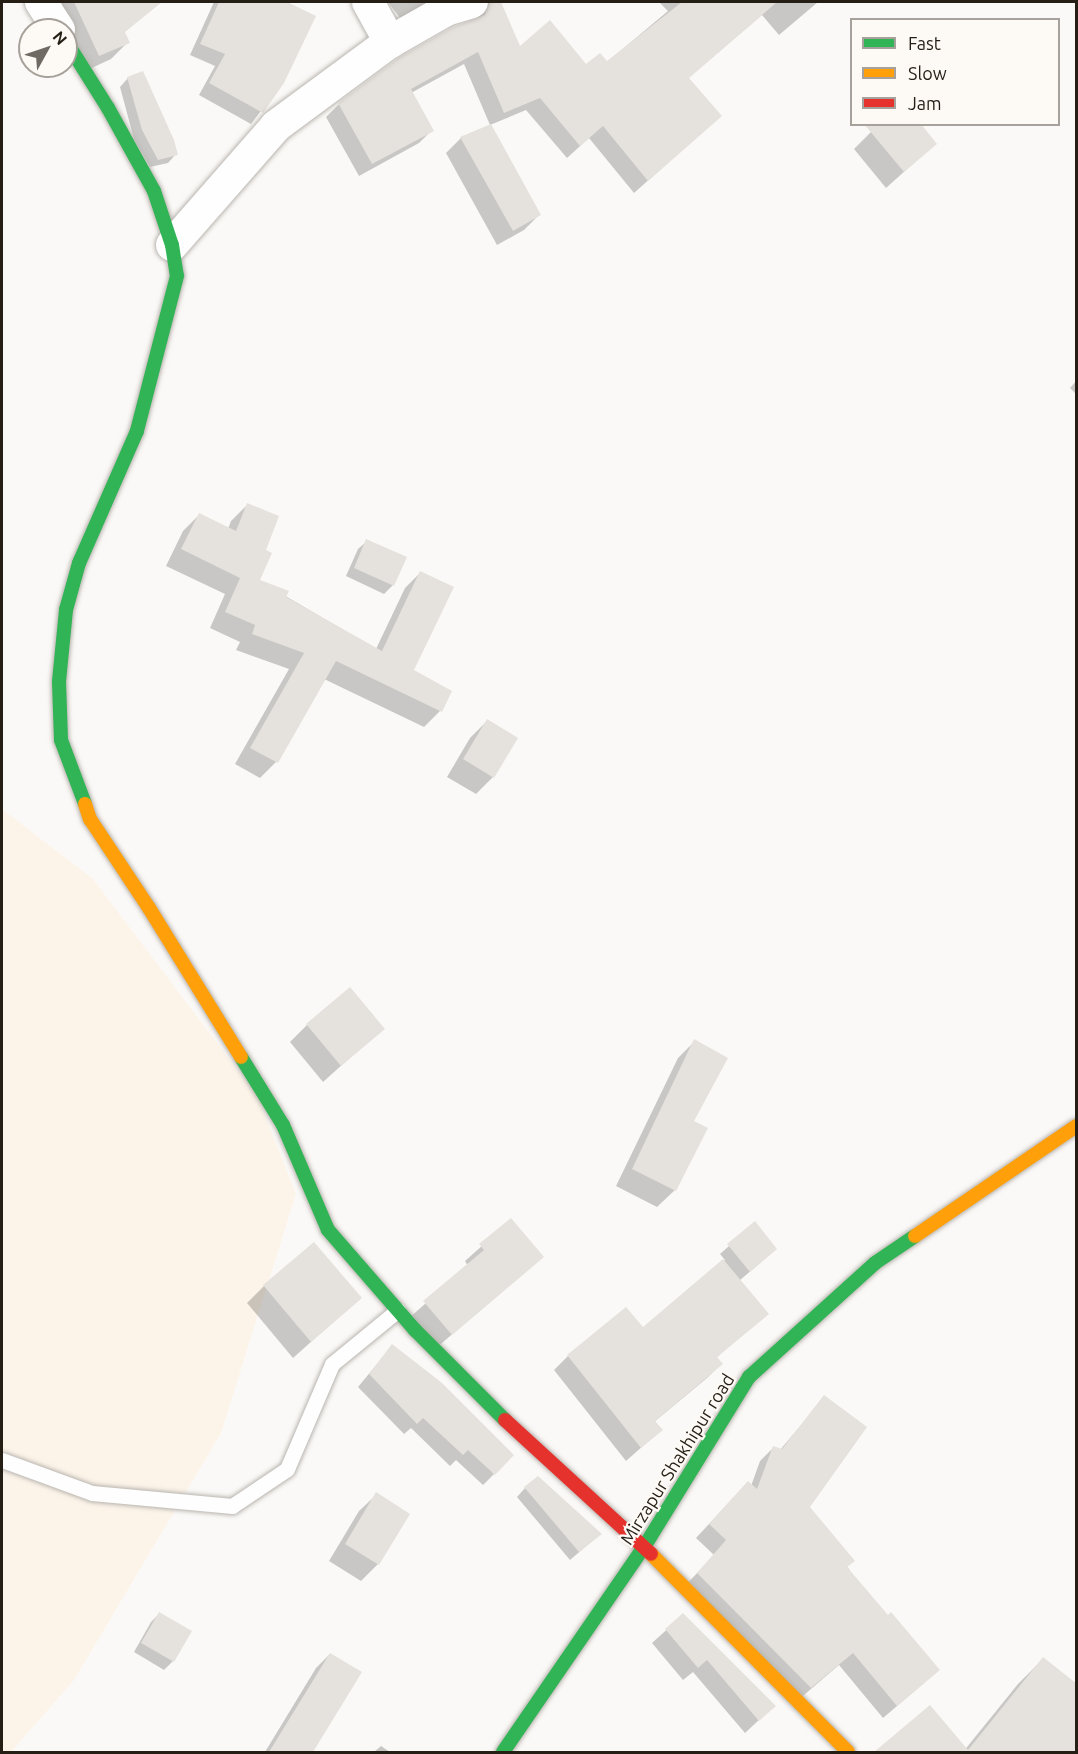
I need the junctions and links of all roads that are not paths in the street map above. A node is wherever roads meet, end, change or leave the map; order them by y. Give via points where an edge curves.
1 (41, 2) edge
2 (368, 2) edge
3 (472, 2) edge
4 (51, 18) edge
5 (390, 42) junction
6 (78, 60) edge
7 (172, 245) junction
8 (1077, 1126) edge
9 (398, 1310) junction
10 (2, 1460) edge
11 (644, 1546) junction
12 (503, 1752) edge
13 (848, 1752) edge

1 - 4 street
2 - 5 street
3 - 5 street via 446,10
5 - 7 street via 276,126
6 - 7 street via 154,191
7 - 9 street via 177,276 138,431 79,563 66,610 59,682 62,740 90,819 283,1125 328,1230
8 - 11 street, Mirzapur Shakhipur road via 875,1263 749,1377
9 - 10 lane via 332,1364 287,1469 232,1506 92,1492
9 - 11 street via 519,1434
11 - 12 street, Mirzapur Shakhipur road
11 - 13 street

